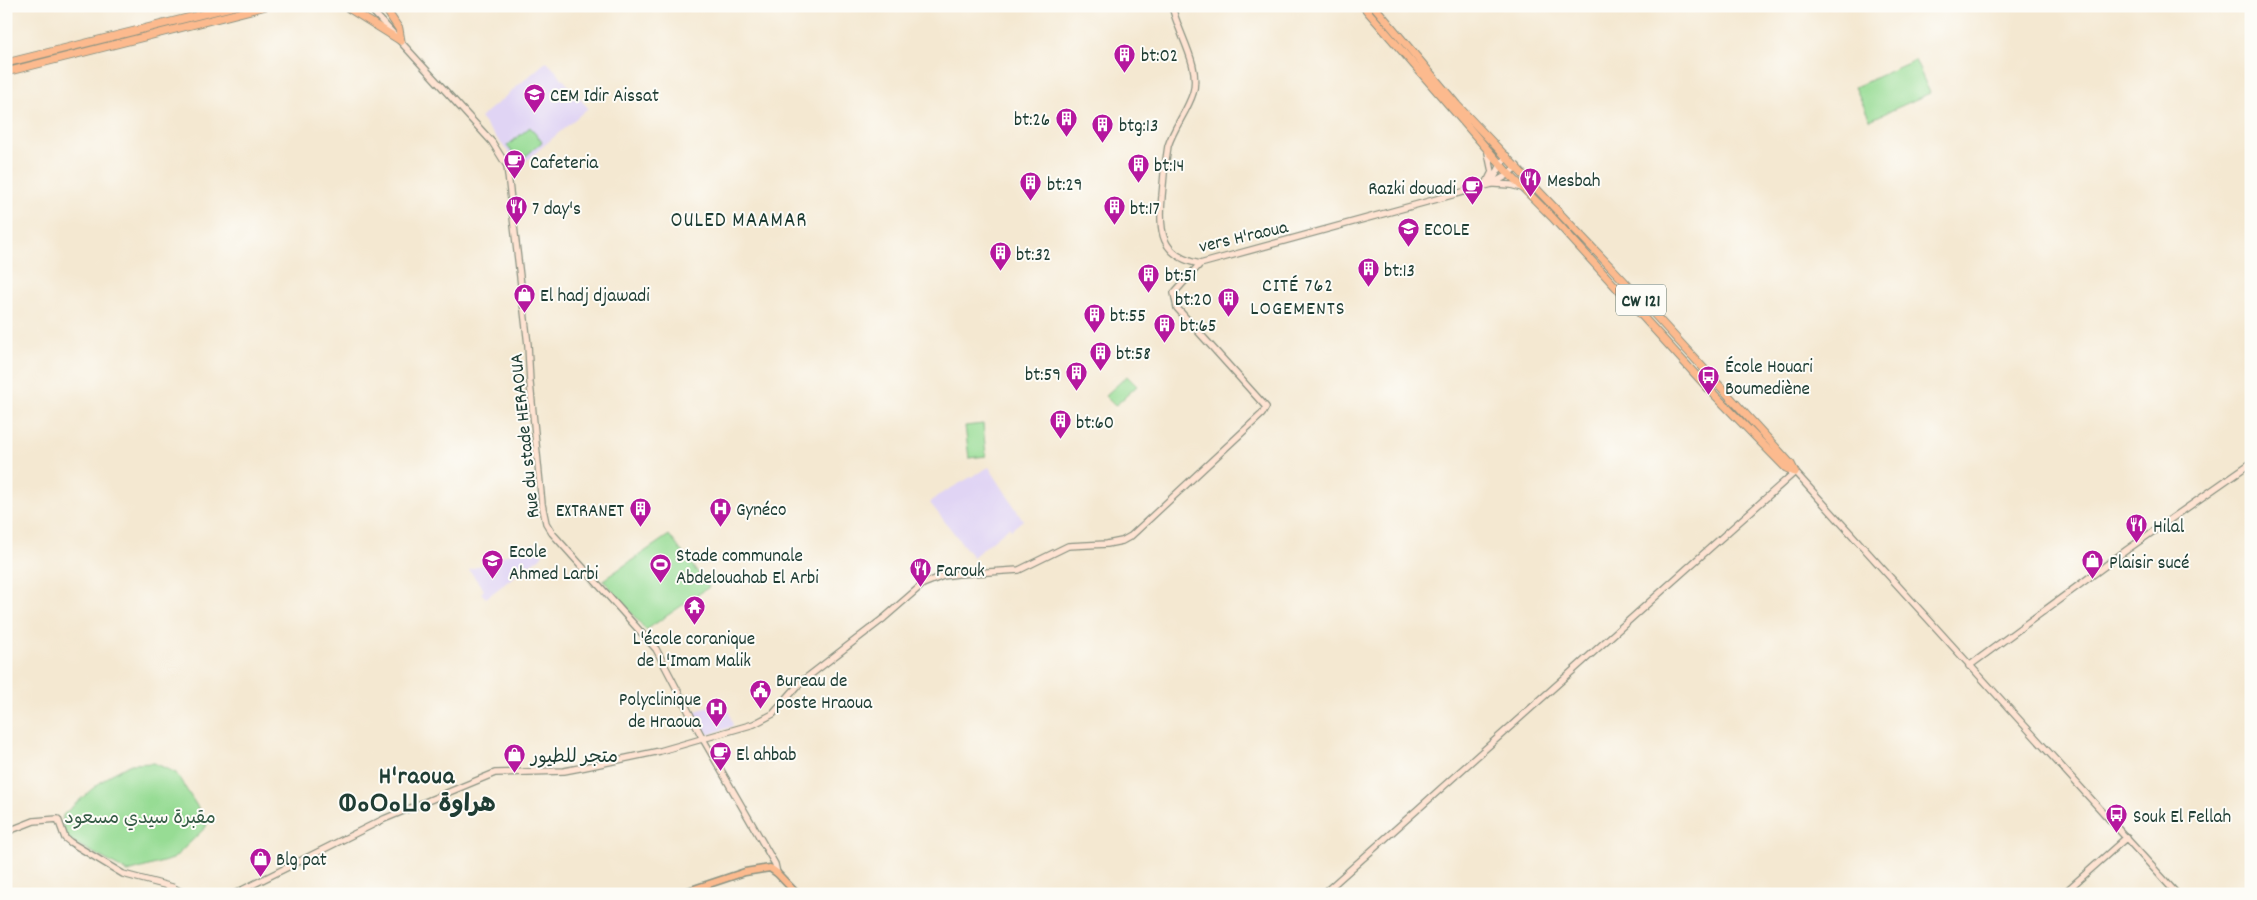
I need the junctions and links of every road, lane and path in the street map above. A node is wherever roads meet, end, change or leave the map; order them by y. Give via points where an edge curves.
1 (235, 6) edge
2 (266, 6) edge
3 (345, 6) edge
4 (368, 6) edge
5 (384, 6) edge
6 (1172, 6) edge
7 (1363, 6) edge
8 (1374, 6) edge
9 (401, 41) junction
10 (6, 63) edge
11 (6, 72) edge
12 (1485, 145) junction
13 (1507, 156) junction
14 (1501, 165) junction
15 (1517, 166) junction
16 (1509, 174) junction
17 (1485, 186) junction
18 (1525, 190) junction
19 (1200, 264) junction
20 (2251, 463) edge
21 (1795, 472) junction
22 (1970, 666) junction
23 (703, 739) junction
24 (6, 832) edge
25 (2126, 837) junction
26 (777, 873) junction
27 (186, 894) edge
28 (234, 894) edge
29 (678, 894) edge
30 (797, 894) edge
31 (1323, 894) edge
32 (2063, 894) edge
33 (2177, 894) edge

1 - 10 highway
2 - 11 highway
3 - 9 highway
4 - 9 street, Rue du stade HERAOUA
5 - 9 highway via 399,29
6 - 19 street, vers H'raoua via 1193,68 1194,85 1168,146 1160,230 1172,250
7 - 12 highway
8 - 13 highway, CW 121 via 1457,105
9 - 23 street, Rue du stade HERAOUA via 492,142 507,166 546,523 552,534 656,649
12 - 14 highway
12 - 17 street via 1492,168
13 - 14 street
13 - 15 highway, CW 121
14 - 16 highway
14 - 17 street via 1496,177
15 - 16 street, vers H'raoua
15 - 21 highway, CW 121
16 - 17 street, vers H'raoua
16 - 18 highway
17 - 18 street via 1504,184
17 - 19 street, vers H'raoua
18 - 21 highway via 1704,385 1786,468
19 - 23 street via 1174,293 1177,308 1266,407 1262,414 1131,536 1107,544 1068,546 1019,570 958,574 932,580 912,592 884,618 801,682 773,714 754,724
20 - 22 street
21 - 22 street, CW 121
21 - 31 street
22 - 25 street, CW 121
23 - 26 street, Rue du stade HERAOUA via 775,864
23 - 28 street via 585,768 489,775 384,819
24 - 27 street via 34,821 58,819 65,838 123,874
25 - 32 street
25 - 33 street, CW 121
26 - 29 main road via 770,868 760,869
26 - 30 main road

